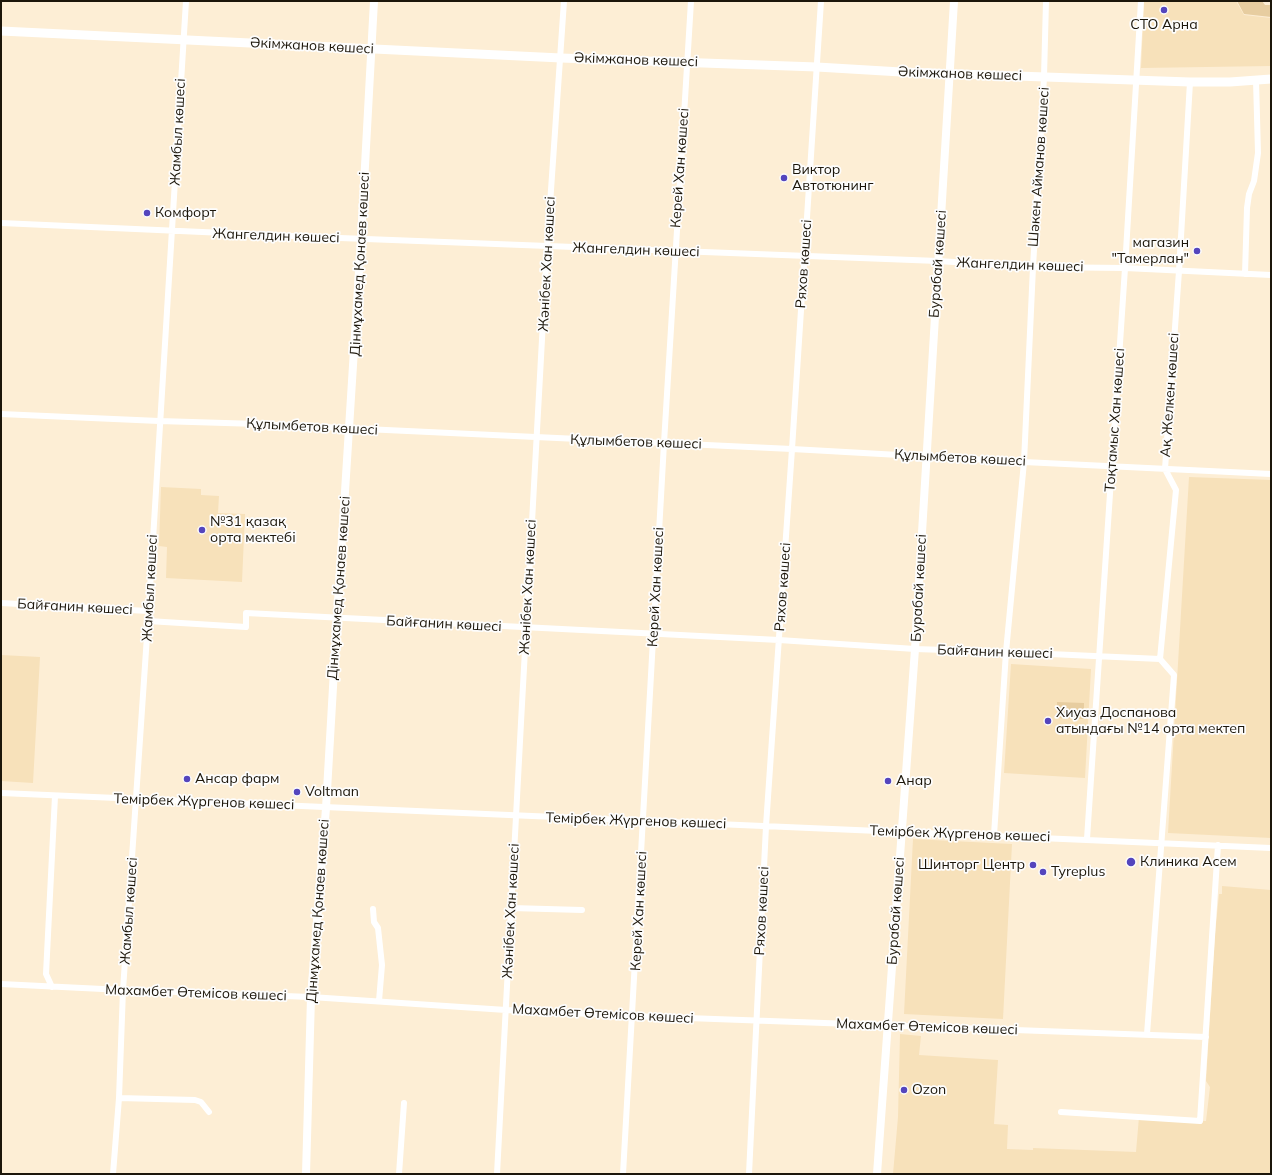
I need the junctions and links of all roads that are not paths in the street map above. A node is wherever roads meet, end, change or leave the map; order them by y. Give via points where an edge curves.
1 (186, 1) edge
2 (374, 1) edge
3 (564, 1) edge
4 (691, 1) edge
5 (821, 1) edge
6 (954, 1) edge
7 (1046, 1) edge
8 (1140, 1) edge
9 (1, 32) edge
10 (184, 40) junction
11 (371, 49) junction
12 (561, 58) junction
13 (687, 62) junction
14 (817, 67) junction
15 (950, 74) junction
16 (1044, 77) junction
17 (1271, 79) edge
18 (1137, 80) junction
19 (1256, 80) junction
20 (1190, 82) junction
21 (1, 223) edge
22 (172, 232) junction
23 (361, 239) junction
24 (548, 246) junction
25 (675, 252) junction
26 (805, 256) junction
27 (938, 261) junction
28 (1033, 267) junction
29 (1125, 268) junction
30 (1179, 271) junction
31 (1245, 274) junction
32 (1271, 275) edge
33 (1, 414) edge
34 (160, 421) junction
35 (350, 428) junction
36 (538, 438) junction
37 (664, 443) junction
38 (792, 448) junction
39 (926, 457) junction
40 (1024, 462) junction
41 (1112, 466) junction
42 (1165, 469) junction
43 (1271, 474) edge
44 (1, 603) edge
45 (148, 611) junction
46 (337, 618) junction
47 (148, 621) junction
48 (526, 628) junction
49 (653, 634) junction
50 (779, 640) junction
51 (915, 649) junction
52 (1006, 652) junction
53 (1099, 657) junction
54 (1160, 659) junction
55 (1, 793) edge
56 (54, 796) junction
57 (136, 800) junction
58 (326, 808) junction
59 (517, 816) junction
60 (643, 822) junction
61 (766, 826) junction
62 (902, 832) junction
63 (994, 835) junction
64 (1087, 839) junction
65 (1161, 843) junction
66 (1218, 845) junction
67 (1271, 848) edge
68 (511, 908) junction
69 (373, 909) dead end
70 (582, 910) dead end
71 (1, 984) edge
72 (52, 987) junction
73 (123, 990) junction
74 (311, 997) junction
75 (379, 1001) junction
76 (506, 1010) junction
77 (633, 1016) junction
78 (756, 1021) junction
79 (888, 1026) junction
80 (1147, 1034) junction
81 (1206, 1037) junction
82 (119, 1098) junction
83 (404, 1103) dead end
84 (209, 1112) dead end
85 (1061, 1112) dead end
86 (113, 1174) edge
87 (306, 1174) edge
88 (399, 1174) edge
89 (497, 1174) edge
90 (624, 1174) edge
91 (749, 1174) edge
92 (877, 1174) edge

1 - 10 street, Жамбыл көшесі
2 - 11 street, Дінмұхамед Қонаев көшесі
3 - 12 street, Жәнібек Хан көшесі
4 - 13 street, Керей Хан көшесі
5 - 14 street, Ряхов көшесі
6 - 15 street, Бурабай көшесі
7 - 16 street, Шәкен Айманов көшесі
8 - 18 street, Тоқтамыс Хан көшесі
9 - 10 main road, Әкімжанов көшесі
10 - 11 main road, Әкімжанов көшесі
10 - 22 street, Жамбыл көшесі
11 - 12 main road, Әкімжанов көшесі
11 - 23 street, Дінмұхамед Қонаев көшесі
12 - 13 main road, Әкімжанов көшесі
12 - 24 street, Жәнібек Хан көшесі
13 - 14 main road, Әкімжанов көшесі
13 - 25 street, Керей Хан көшесі
14 - 15 main road, Әкімжанов көшесі
14 - 26 street, Ряхов көшесі
15 - 16 main road, Әкімжанов көшесі
15 - 27 street, Бурабай көшесі
16 - 18 main road, Әкімжанов көшесі
16 - 28 street, Шәкен Айманов көшесі
17 - 19 main road, Әкімжанов көшесі
18 - 20 main road, Әкімжанов көшесі
18 - 29 street, Тоқтамыс Хан көшесі
19 - 20 main road, Әкімжанов көшесі
19 - 31 street via 1258,153 1247,208
20 - 30 street, Ақ Желкен көшесі
21 - 22 street, Жангелдин көшесі
22 - 23 street, Жангелдин көшесі
22 - 34 street, Жамбыл көшесі
23 - 24 street, Жангелдин көшесі
23 - 35 street, Дінмұхамед Қонаев көшесі
24 - 25 street, Жангелдин көшесі
24 - 36 street, Жәнібек Хан көшесі
25 - 26 street, Жангелдин көшесі
25 - 37 street, Керей Хан көшесі
26 - 27 street, Жангелдин көшесі
26 - 38 street, Ряхов көшесі
27 - 28 street, Жангелдин көшесі
27 - 39 street, Бурабай көшесі
28 - 29 street, Жангелдин көшесі
28 - 40 street, Шәкен Айманов көшесі
29 - 30 street, Жангелдин көшесі
29 - 41 street, Тоқтамыс Хан көшесі
30 - 31 street, Жангелдин көшесі
30 - 42 street, Ақ Желкен көшесі
31 - 32 street, Жангелдин көшесі
33 - 34 street, Құлымбетов көшесі
34 - 35 street, Құлымбетов көшесі
34 - 45 street, Жамбыл көшесі
35 - 36 street, Құлымбетов көшесі
35 - 46 street, Дінмұхамед Қонаев көшесі
36 - 37 street, Құлымбетов көшесі
36 - 48 street, Жәнібек Хан көшесі
37 - 38 street, Құлымбетов көшесі
37 - 49 street, Керей Хан көшесі
38 - 39 street, Құлымбетов көшесі
38 - 50 street, Ряхов көшесі
39 - 40 street, Құлымбетов көшесі
39 - 51 street, Бурабай көшесі
40 - 41 street, Құлымбетов көшесі
40 - 52 street, Шәкен Айманов көшесі
41 - 42 street, Құлымбетов көшесі
41 - 53 street, Тоқтамыс Хан көшесі
42 - 43 street, Құлымбетов көшесі
42 - 54 street, Ақ Желкен көшесі via 1176,490
44 - 45 street, Байғанин көшесі
45 - 47 street, Жамбыл көшесі
46 - 47 street, Байғанин көшесі via 246,613 246,627
46 - 48 street, Байғанин көшесі
46 - 58 street, Дінмұхамед Қонаев көшесі
47 - 57 street, Жамбыл көшесі
48 - 49 street, Байғанин көшесі
48 - 59 street, Жәнібек Хан көшесі
49 - 50 street, Байғанин көшесі
49 - 60 street, Керей Хан көшесі
50 - 51 street, Байғанин көшесі
50 - 61 street, Ряхов көшесі
51 - 52 street, Байғанин көшесі
51 - 62 street, Бурабай көшесі
52 - 53 street, Байғанин көшесі
52 - 63 street, Шәкен Айманов көшесі
53 - 54 street, Байғанин көшесі
53 - 64 street, Тоқтамыс Хан көшесі
54 - 65 street via 1174,675
55 - 56 street, Темірбек Жүргенов көшесі
56 - 57 street, Темірбек Жүргенов көшесі
56 - 72 street via 46,974
57 - 58 street, Темірбек Жүргенов көшесі
57 - 73 street, Жамбыл көшесі
58 - 59 street, Темірбек Жүргенов көшесі
58 - 74 street, Дінмұхамед Қонаев көшесі
59 - 60 street, Темірбек Жүргенов көшесі
59 - 68 street, Жәнібек Хан көшесі
60 - 61 street, Темірбек Жүргенов көшесі
60 - 77 street, Керей Хан көшесі
61 - 62 street, Темірбек Жүргенов көшесі
61 - 78 street, Ряхов көшесі
62 - 63 street, Темірбек Жүргенов көшесі
62 - 79 street, Бурабай көшесі
63 - 64 street, Темірбек Жүргенов көшесі
64 - 65 street, Темірбек Жүргенов көшесі
65 - 66 street, Темірбек Жүргенов көшесі
65 - 80 street
66 - 67 street, Темірбек Жүргенов көшесі
66 - 81 street
68 - 70 street
68 - 76 street, Жәнібек Хан көшесі
69 - 75 street via 382,965
71 - 72 street, Махамбет Өтемісов көшесі
72 - 73 street, Махамбет Өтемісов көшесі
73 - 74 street, Махамбет Өтемісов көшесі
73 - 82 street, Жамбыл көшесі
74 - 75 street, Махамбет Өтемісов көшесі
74 - 87 street, Дінмұхамед Қонаев көшесі
75 - 76 street, Махамбет Өтемісов көшесі
76 - 77 street, Махамбет Өтемісов көшесі
76 - 89 street, Жәнібек Хан көшесі
77 - 78 street, Махамбет Өтемісов көшесі
77 - 90 street, Керей Хан көшесі
78 - 79 street, Махамбет Өтемісов көшесі
78 - 91 street, Ряхов көшесі
79 - 80 street, Махамбет Өтемісов көшесі
79 - 92 street, Бурабай көшесі
80 - 81 street, Махамбет Өтемісов көшесі
81 - 85 street via 1200,1121
82 - 84 street via 195,1100 201,1102
82 - 86 street, Жамбыл көшесі
83 - 88 street

